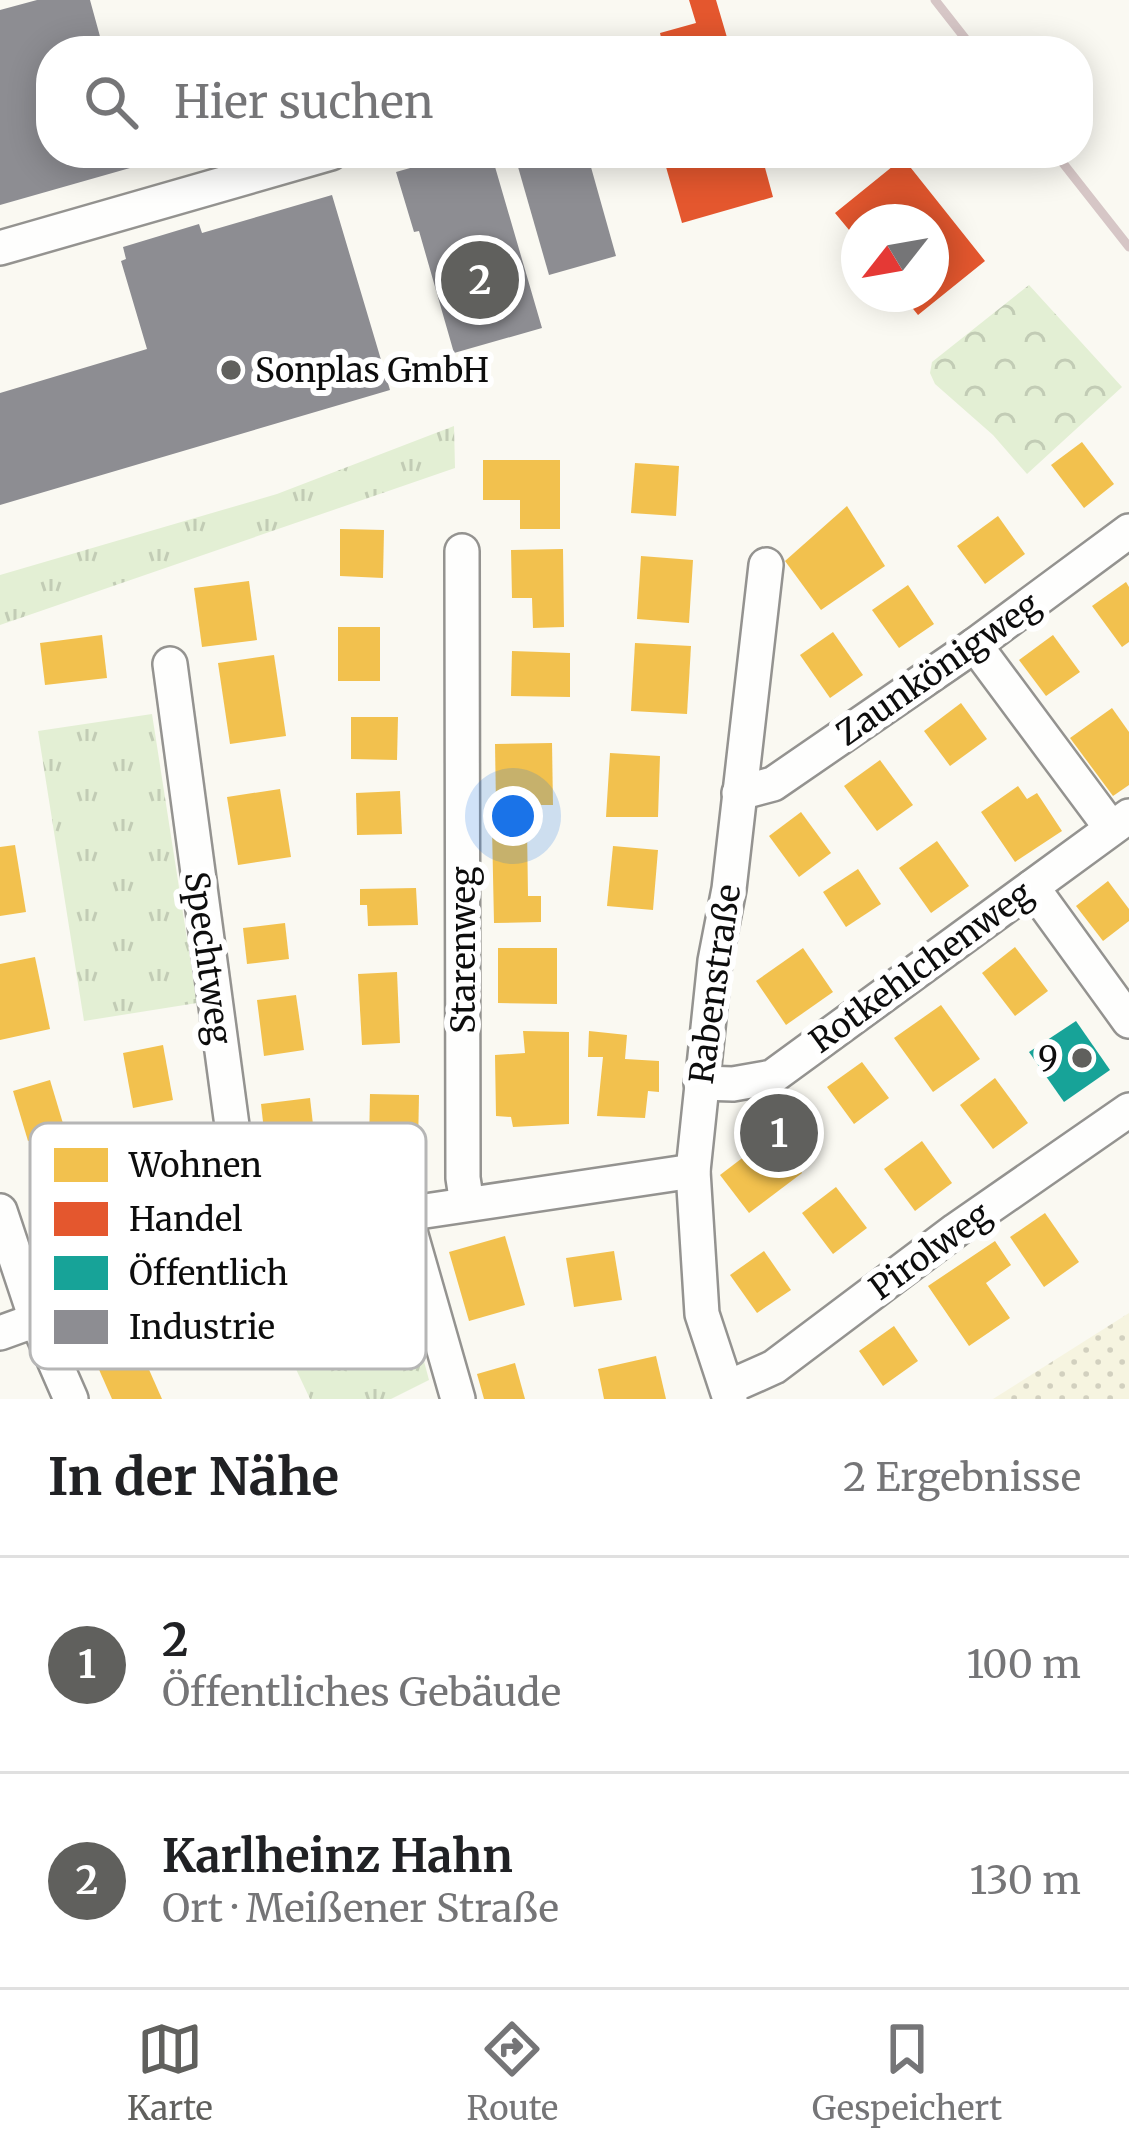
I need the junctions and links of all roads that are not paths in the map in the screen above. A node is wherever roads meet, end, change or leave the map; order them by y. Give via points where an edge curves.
1 (279, 168) edge
2 (0, 248) edge
3 (1129, 531) edge
4 (462, 551) dead end
5 (766, 565) dead end
6 (974, 645) junction
7 (170, 664) dead end
8 (740, 793) junction
9 (1120, 822) edge
10 (1032, 886) junction
11 (1129, 1021) edge
12 (701, 1083) junction
13 (1129, 1110) edge
14 (232, 1123) edge
15 (693, 1171) junction
16 (467, 1204) junction
17 (0, 1211) edge
18 (426, 1211) edge
19 (426, 1287) edge
20 (30, 1301) edge
21 (30, 1321) edge
22 (0, 1333) edge
23 (58, 1369) edge
24 (730, 1393) edge
25 (71, 1399) edge
26 (458, 1399) edge

1 - 2 street
3 - 6 street, Zaunkönigweg
4 - 16 street, Starenweg
5 - 8 street, Rabenstraße
6 - 8 street, Zaunkönigweg via 773,784
6 - 9 street
7 - 14 street, Spechtweg
8 - 12 street, Rabenstraße
9 - 10 street, Rotkehlchenweg
10 - 11 street
10 - 12 street, Rotkehlchenweg via 772,1077
12 - 15 street, Rabenstraße
13 - 24 street, Pirolweg
15 - 16 street
15 - 24 street, Rabenstraße via 701,1314
16 - 18 street
17 - 20 street
19 - 26 street
21 - 22 street
23 - 25 street

